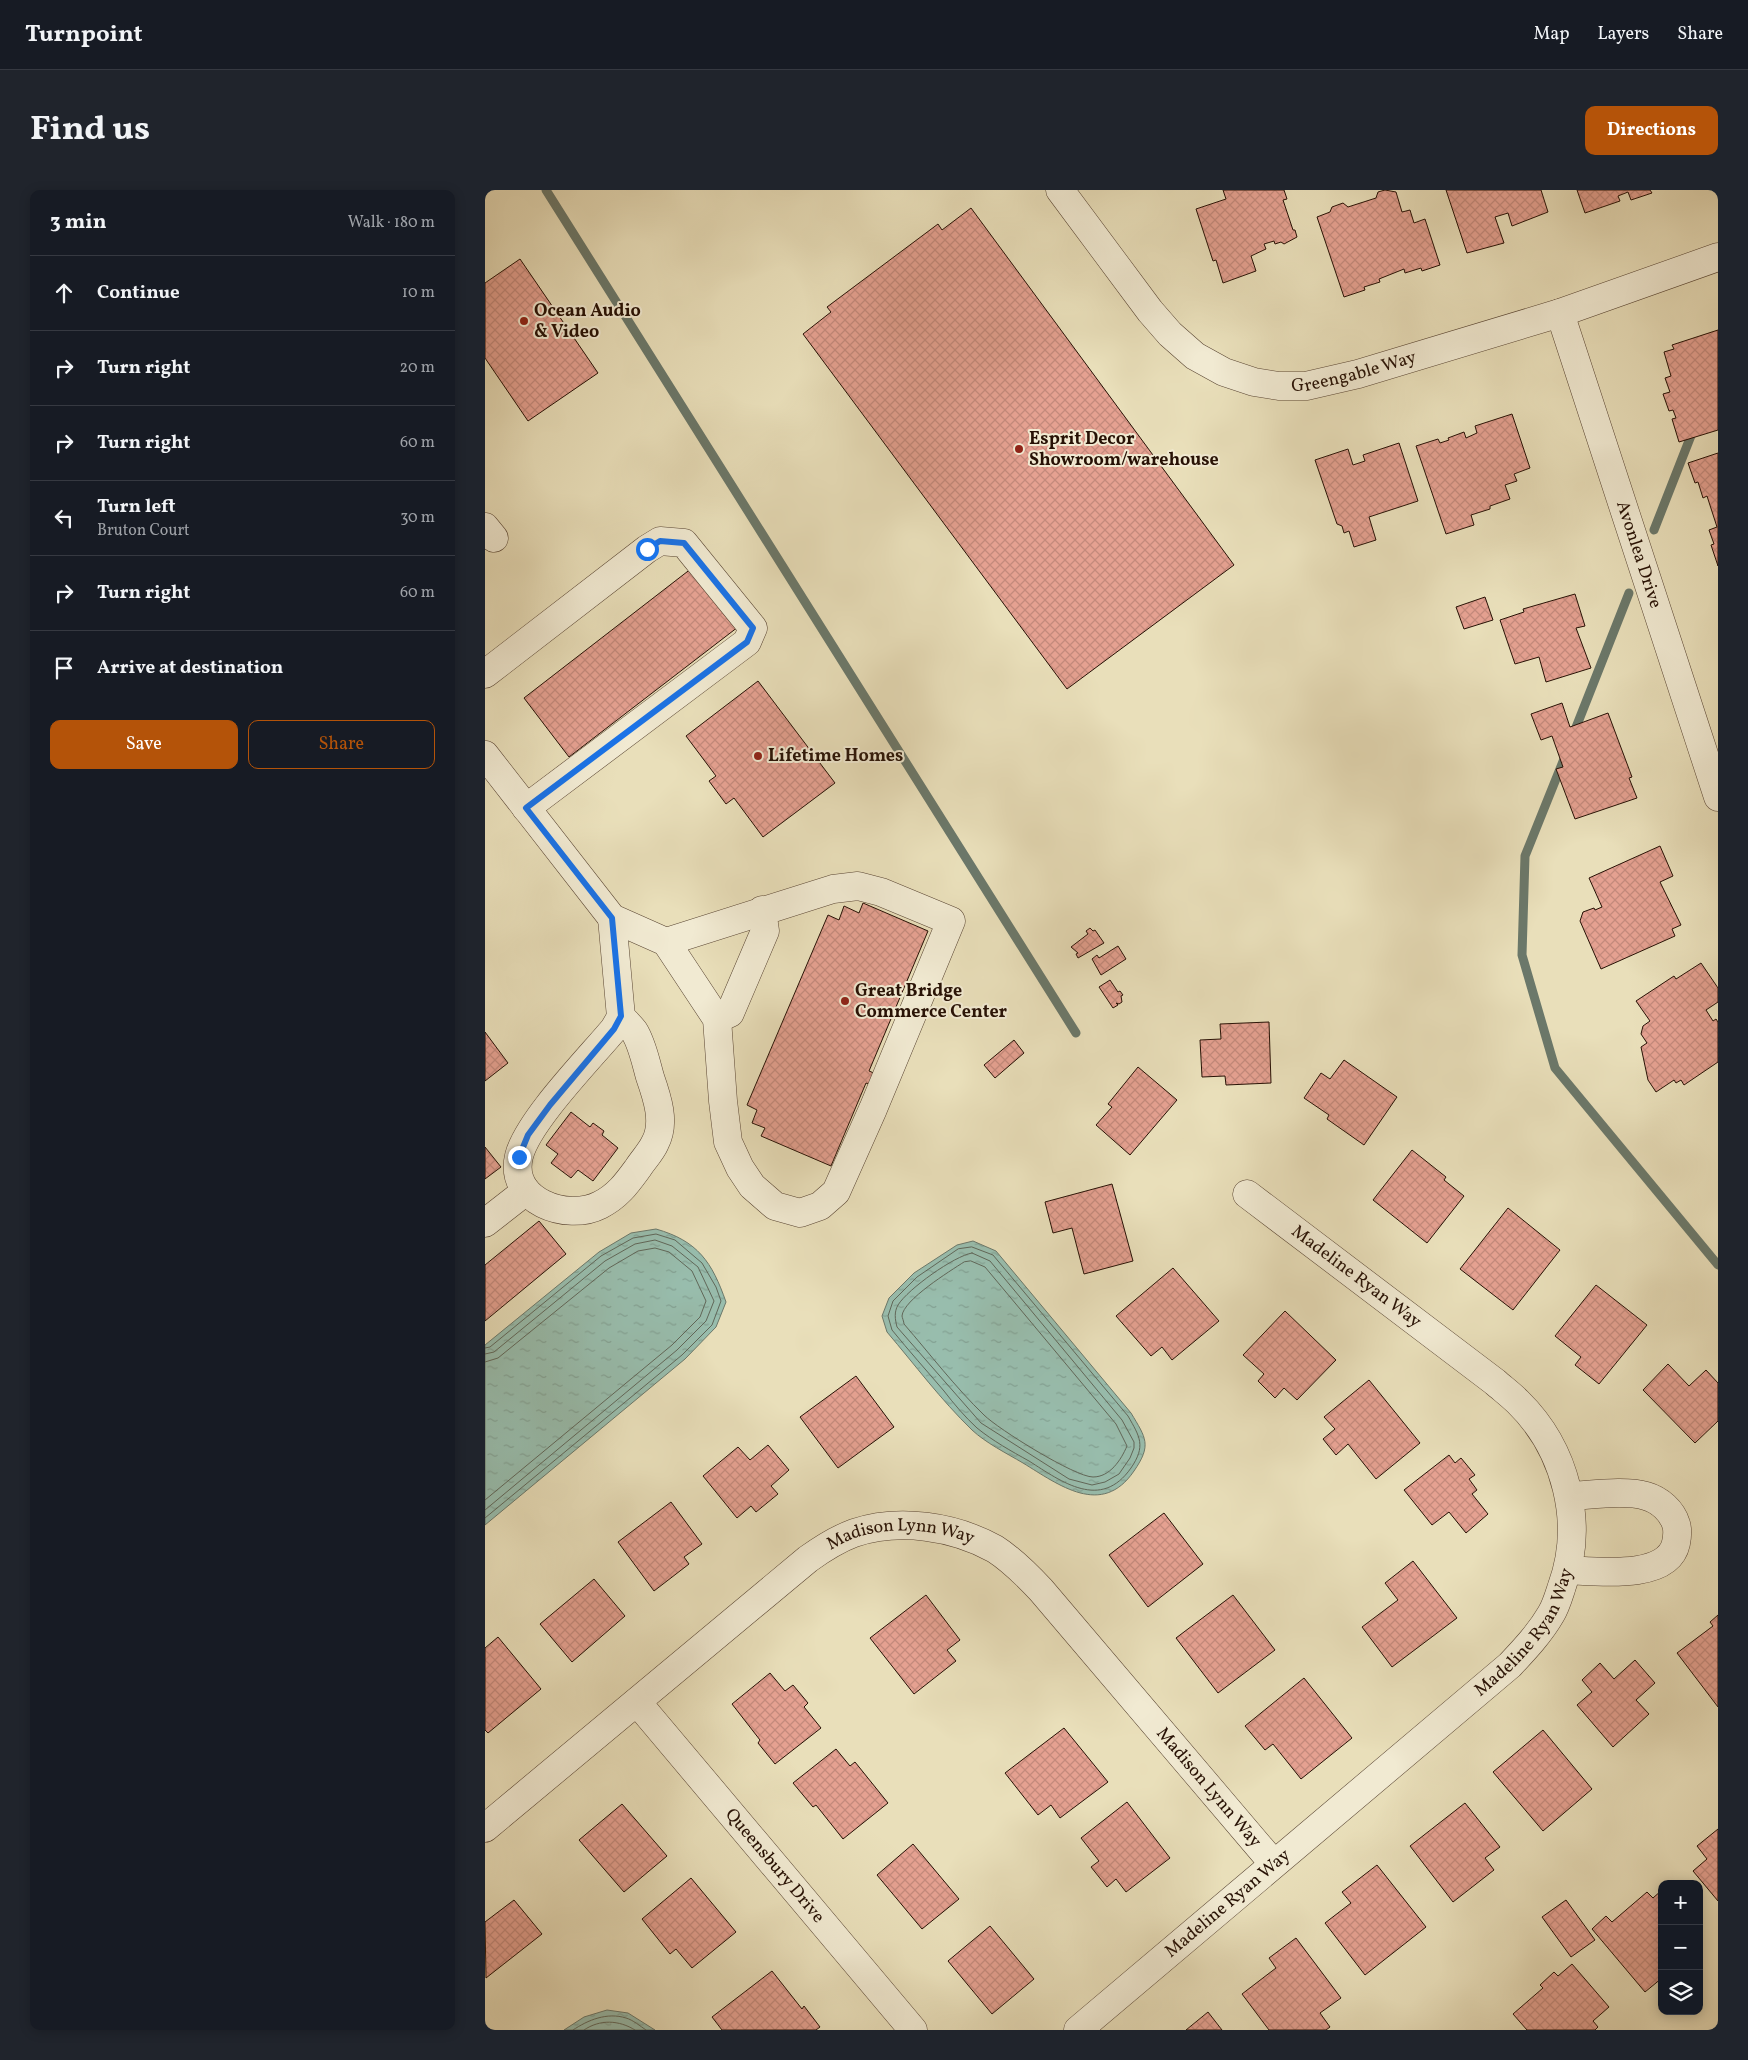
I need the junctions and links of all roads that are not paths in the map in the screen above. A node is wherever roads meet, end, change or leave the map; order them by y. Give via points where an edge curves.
1 (1060, 190) edge
2 (1718, 257) edge
3 (1560, 313) junction
4 (485, 674) edge
5 (489, 770) edge
6 (1718, 797) edge
7 (526, 808) junction
8 (762, 910) junction
9 (612, 918) junction
10 (666, 942) junction
11 (621, 1016) junction
12 (717, 1019) junction
13 (526, 1191) junction
14 (1247, 1194) dead end
15 (485, 1224) edge
16 (1570, 1496) junction
17 (1568, 1570) junction
18 (637, 1702) junction
19 (485, 1828) edge
20 (1273, 1863) junction
21 (913, 2030) edge
22 (1077, 2030) edge

1 - 3 street, Greengable Way via 1169,334 1195,356 1254,382 1306,386 1332,381
2 - 3 street, Greengable Way
3 - 6 street, Avonlea Drive
4 - 7 street via 660,541 684,543 753,628 747,642
5 - 7 street
7 - 9 street
8 - 10 street
8 - 12 street via 765,931 730,1013
8 - 12 street via 833,889 858,886 951,921 836,1192 820,1206 800,1213 775,1206 752,1186 740,1168 728,1142
9 - 10 street
9 - 11 street
10 - 12 street
11 - 13 street via 528,1135 519,1157 519,1178
11 - 13 street via 635,1032 659,1108 660,1128 656,1143 628,1183 598,1206 558,1209 542,1205
13 - 15 street
14 - 16 street, Madeline Ryan Way via 1519,1403 1542,1432 1559,1463
16 - 17 street, Madeline Ryan Way via 1573,1522
16 - 17 street via 1647,1496 1665,1507 1672,1516 1677,1526 1677,1538 1670,1555 1644,1569 1625,1572
17 - 20 street, Madeline Ryan Way via 1552,1613 1532,1642 1510,1665
18 - 19 street, Madison Lynn Way
18 - 20 street, Madison Lynn Way via 790,1572 828,1546 854,1533 884,1527 940,1529 968,1537 995,1550 1021,1569
18 - 21 street, Queensbury Drive
20 - 22 street, Madeline Ryan Way

